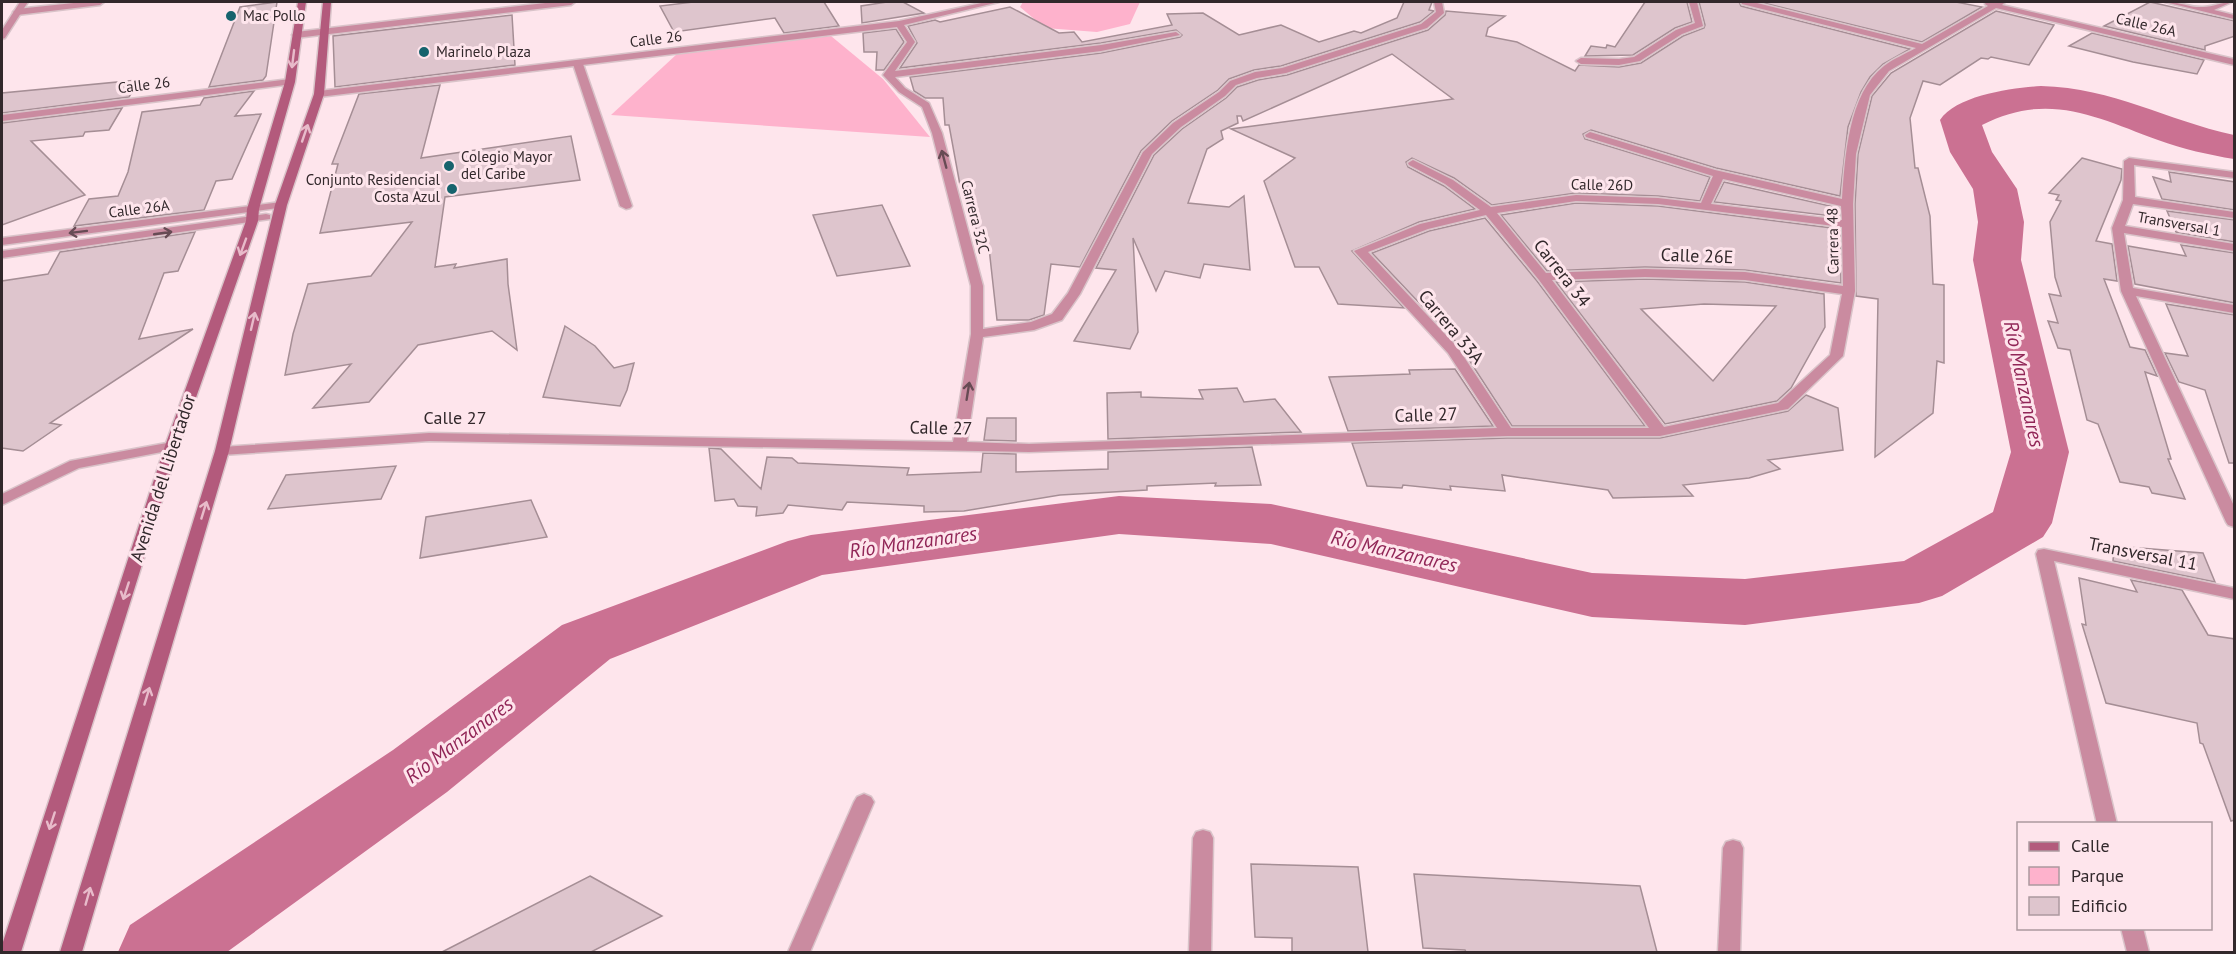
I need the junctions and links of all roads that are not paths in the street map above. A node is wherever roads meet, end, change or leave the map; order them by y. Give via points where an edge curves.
1 (24, 2) edge
2 (100, 2) edge
3 (302, 2) edge
4 (327, 2) edge
5 (571, 2) edge
6 (995, 2) edge
7 (1438, 2) edge
8 (1693, 2) edge
9 (1745, 2) edge
10 (1981, 2) edge
11 (2169, 2) edge
12 (2228, 2) edge
13 (1998, 3) edge
14 (2205, 10) junction
15 (15, 15) junction
16 (2235, 17) edge
17 (2, 19) edge
18 (899, 24) junction
19 (326, 32) junction
20 (296, 34) junction
21 (1176, 35) dead end
22 (2, 36) edge
23 (1923, 47) junction
24 (1581, 61) dead end
25 (2235, 62) edge
26 (578, 64) junction
27 (888, 75) junction
28 (290, 82) junction
29 (319, 94) junction
30 (2, 118) edge
31 (1590, 135) dead end
32 (1413, 164) dead end
33 (1719, 175) junction
34 (2235, 175) edge
35 (2129, 200) junction
36 (1847, 204) junction
37 (626, 206) dead end
38 (1705, 206) junction
39 (280, 209) junction
40 (1489, 211) junction
41 (253, 215) junction
42 (2235, 215) edge
43 (1849, 224) junction
44 (2118, 228) junction
45 (2, 242) edge
46 (2235, 248) edge
47 (1360, 251) joint
48 (2, 255) edge
49 (1543, 277) junction
50 (1849, 291) junction
51 (2127, 291) junction
52 (2235, 309) edge
53 (977, 334) junction
54 (1507, 432) junction
55 (1660, 432) junction
56 (172, 446) junction
57 (959, 448) junction
58 (222, 451) junction
59 (2, 500) edge
60 (2235, 522) edge
61 (2235, 593) edge
62 (864, 802) dead end
63 (2107, 822) edge
64 (1203, 838) dead end
65 (1733, 848) dead end
66 (2132, 930) edge
67 (10, 952) edge
68 (71, 952) edge
69 (799, 952) edge
70 (1200, 952) edge
71 (1729, 952) edge
72 (2138, 952) edge

1 - 15 street
2 - 15 street
3 - 20 main road, Avenida del Libertador
4 - 19 main road
5 - 19 street
6 - 18 street, Calle 26
7 - 53 street via 1440,13 1424,26 1233,82 1148,152 1074,294 1057,317 1034,326
8 - 24 street via 1700,24 1679,32 1637,59
9 - 23 street
10 - 13 street, Calle 26A
11 - 14 street
12 - 14 street
13 - 23 street, Carrera 48
13 - 25 street, Calle 26A
14 - 16 street
15 - 17 street
15 - 22 street
18 - 26 street, Calle 26
18 - 27 street via 911,42
19 - 20 street
19 - 29 main road
20 -> 28 main road, Avenida del Libertador
21 - 27 street
23 - 36 street, Carrera 48 via 1886,69 1865,95 1851,154
26 - 29 street, Calle 26
26 - 37 street
53 -> 27 street, Carrera 32C via 977,286 937,133 926,105 902,90
28 - 30 street, Calle 26
28 - 41 main road, Avenida del Libertador
39 -> 29 main road
31 - 33 street
32 - 40 street, Carrera 34 via 1449,182
33 - 36 street
33 - 38 street
34 - 35 street via 2129,161
35 - 42 street
35 - 44 street
36 - 43 street, Carrera 48
38 - 40 street, Calle 26D via 1576,198
38 - 43 street, Calle 26D
39 - 41 street, Calle 26A
58 -> 39 main road
40 - 47 street, Calle 26D via 1424,226
40 - 49 street, Carrera 34
41 -> 45 street, Calle 26A
48 -> 41 street, Calle 26A
41 -> 56 main road, Avenida del Libertador
43 - 50 street, Carrera 48
44 - 46 street, Transversal 1
44 - 51 street
47 - 54 street, Carrera 33A via 1453,351
49 - 50 street, Calle 26E via 1645,273 1745,276
49 - 55 street, Carrera 34
50 - 55 street, Carrera 48 via 1836,356 1783,406
51 - 52 street
51 - 60 street
57 -> 53 street, Carrera 32C
54 - 55 street, Calle 27
54 - 57 street, Calle 27
56 - 59 street via 75,464
56 -> 67 main road, Avenida del Libertador
57 - 58 street, Calle 27 via 429,437
68 -> 58 main road
61 - 63 street, Transversal 11 via 2044,554
62 - 69 street
64 - 70 street
65 - 71 street
66 - 72 street

